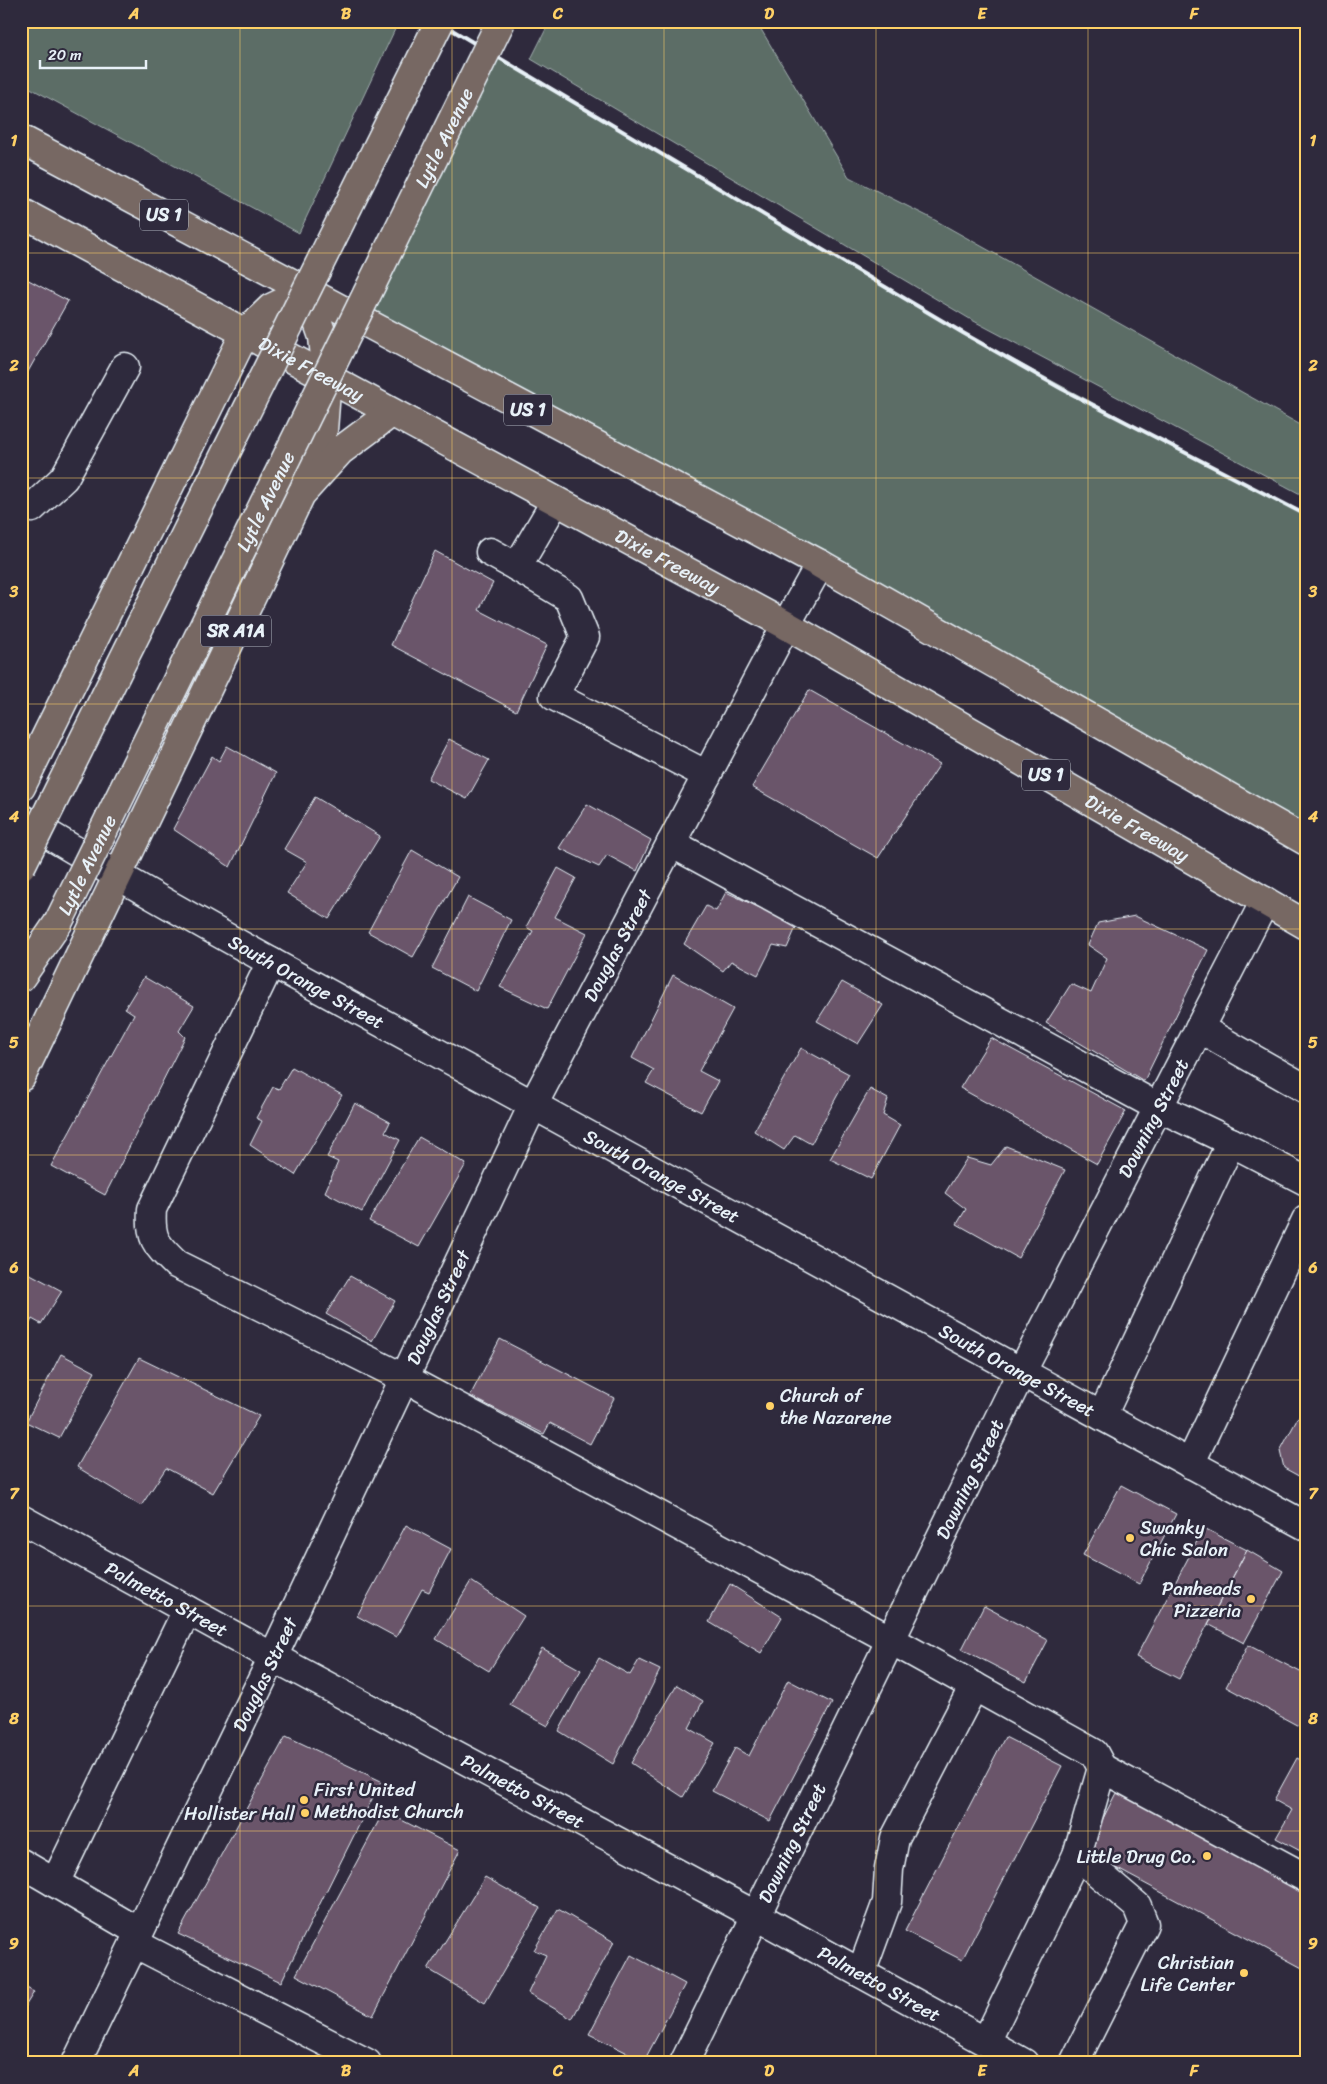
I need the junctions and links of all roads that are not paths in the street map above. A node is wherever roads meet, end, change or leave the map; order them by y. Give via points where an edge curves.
1 (440, 21) edge
2 (501, 21) edge
3 (21, 138) edge
4 (21, 212) edge
5 (307, 291) junction
6 (245, 333) junction
7 (125, 367) dead end
8 (327, 378) junction
9 (390, 413) junction
10 (301, 494) junction
11 (555, 502) junction
12 (21, 503) edge
13 (490, 552) dead end
14 (820, 564) junction
15 (517, 567) junction
16 (786, 625) junction
17 (707, 775) junction
18 (21, 787) edge
19 (21, 818) edge
20 (1306, 841) edge
21 (671, 843) junction
22 (21, 866) edge
23 (118, 877) junction
24 (1265, 901) junction
25 (1306, 925) edge
26 (271, 962) junction
27 (21, 977) edge
28 (1199, 1028) junction
29 (21, 1077) edge
30 (1306, 1089) edge
31 (533, 1105) junction
32 (1158, 1107) junction
33 (1231, 1142) junction
34 (1306, 1181) edge
35 (1306, 1220) edge
36 (1021, 1373) junction
37 (404, 1378) junction
38 (1102, 1416) junction
39 (1190, 1464) junction
40 (21, 1519) edge
41 (1306, 1526) edge
42 (187, 1610) junction
43 (891, 1640) junction
44 (273, 1657) junction
45 (974, 1686) junction
46 (1102, 1768) junction
47 (1077, 1855) junction
48 (21, 1863) edge
49 (1306, 1878) edge
50 (55, 1883) junction
51 (757, 1916) junction
52 (137, 1937) junction
53 (861, 1973) junction
54 (986, 2042) junction
55 (76, 2063) edge
56 (367, 2063) edge
57 (684, 2063) edge
58 (1024, 2063) edge
59 (1074, 2063) edge

1 - 22 main road, bridge
2 - 27 main road, Lytle Avenue, bridge via 58,923
3 - 5 main road, US 1
4 - 6 main road, Dixie Freeway / US 1
5 - 6 main road via 271,308
5 - 8 main road via 323,337
5 - 14 main road, US 1
6 - 8 main road, Dixie Freeway / US 1
6 - 18 main road
7 - 12 street via 64,478 32,508
8 - 9 main road, Dixie Freeway / US 1
8 - 10 main road via 323,430
9 - 10 main road, SR A1A via 340,451
9 - 11 main road, Dixie Freeway / US 1
10 - 23 main road, SR A1A
11 - 15 street
11 - 16 main road, Dixie Freeway / US 1
13 - 15 street
14 - 16 street, Douglas Street
14 - 20 main road, US 1
15 - 17 street via 569,598 585,637 554,696
16 - 17 street, Douglas Street
16 - 24 main road, Dixie Freeway / US 1
17 - 21 street, Douglas Street
19 - 23 street, South Orange Street
21 - 31 street, Douglas Street
21 - 32 street
23 - 26 street, South Orange Street
23 - 29 main road, SR A1A
24 - 25 main road, Dixie Freeway / US 1
24 - 28 street, Downing Street
26 - 31 street, South Orange Street
26 - 37 street via 152,1209 151,1229 159,1247 176,1264
28 - 30 street
28 - 32 street, Downing Street
31 - 36 street, South Orange Street
31 - 37 street, Douglas Street
32 - 33 street
32 - 36 street, Downing Street
33 - 34 street
33 - 38 street
35 - 39 street
36 - 38 street, South Orange Street
36 - 43 street, Downing Street
37 - 43 street
37 - 44 street, Douglas Street
38 - 39 street, South Orange Street
39 - 41 street, South Orange Street
40 - 42 street, Palmetto Street
42 - 44 street, Palmetto Street
42 - 50 street
43 - 45 street
43 - 51 street, Downing Street
44 - 51 street, Palmetto Street
44 - 52 street, Douglas Street
45 - 46 street via 1094,1754
45 - 53 street via 895,1838 887,1902
46 - 47 street
46 - 49 street
47 - 54 street
47 - 59 street via 1137,1906 1144,1924
48 - 50 street
50 - 52 street
51 - 53 street, Palmetto Street
51 - 57 street, Downing Street
52 - 55 street, Douglas Street
52 - 56 street
53 - 54 street, Palmetto Street
54 - 58 street, Palmetto Street

